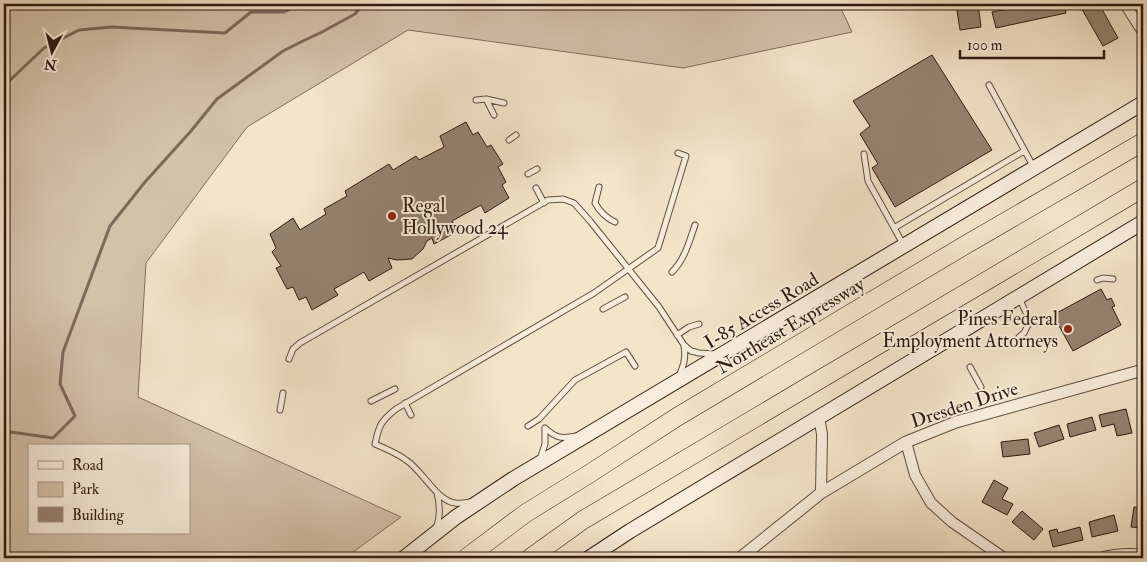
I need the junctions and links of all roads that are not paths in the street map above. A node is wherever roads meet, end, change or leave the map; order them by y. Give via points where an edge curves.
1 (1125, 4) edge
2 (1143, 32) edge
3 (989, 85) dead end
4 (486, 99) junction
5 (476, 100) dead end
6 (504, 103) dead end
7 (1143, 103) edge
8 (494, 115) dead end
9 (516, 135) dead end
10 (509, 140) dead end
11 (1143, 142) edge
12 (1024, 150) junction
13 (678, 154) dead end
14 (864, 154) dead end
15 (1034, 168) junction
16 (537, 169) dead end
17 (528, 174) dead end
18 (599, 187) dead end
19 (536, 188) dead end
20 (1143, 188) edge
21 (544, 202) junction
22 (615, 222) dead end
23 (1143, 222) edge
24 (694, 225) dead end
25 (894, 228) junction
26 (904, 246) junction
27 (628, 270) junction
28 (672, 272) dead end
29 (1113, 278) dead end
30 (1098, 280) dead end
31 (625, 297) dead end
32 (1019, 298) junction
33 (603, 309) dead end
34 (1030, 321) junction
35 (699, 324) dead end
36 (1038, 324) dead end
37 (677, 335) junction
38 (1018, 337) dead end
39 (684, 345) junction
40 (726, 352) junction
41 (289, 359) dead end
42 (635, 366) dead end
43 (970, 367) dead end
44 (1143, 370) edge
45 (674, 383) junction
46 (981, 387) dead end
47 (395, 389) dead end
48 (283, 392) dead end
49 (371, 402) dead end
50 (405, 403) junction
51 (280, 410) dead end
52 (411, 415) dead end
53 (819, 417) junction
54 (528, 426) dead end
55 (591, 432) junction
56 (906, 442) junction
57 (538, 464) junction
58 (437, 492) junction
59 (822, 493) junction
60 (485, 498) junction
61 (432, 536) junction
62 (1143, 555) edge
63 (404, 558) edge
64 (466, 558) edge
65 (530, 558) edge
66 (589, 558) edge
67 (740, 558) edge
68 (1004, 558) edge
69 (1100, 558) edge

1 - 2 street
3 - 12 lane
4 - 5 lane
4 - 6 lane
4 - 8 lane
7 - 15 main road, I-85 Access Road
9 - 10 lane
11 - 64 highway, Northeast Expressway via 677,417 526,513
12 - 15 lane
12 - 25 lane
13 - 27 lane via 686,156 658,248
14 - 25 lane via 868,181
15 - 26 main road, I-85 Access Road
16 - 17 lane
18 - 22 lane via 595,203 608,219
19 - 21 lane
20 - 65 highway via 592,515
21 - 27 lane via 563,199 574,203
21 - 41 lane via 300,343
23 - 32 main road
24 - 28 lane via 687,250
25 - 26 lane
26 - 40 main road, I-85 Access Road
27 - 37 lane
27 - 50 lane
29 - 30 lane
31 - 33 lane
32 - 34 lane
32 - 53 main road
34 - 36 lane
34 - 38 lane
35 - 37 lane
37 - 39 lane
39 - 40 lane via 698,353
39 - 45 lane via 684,366
40 - 45 main road, I-85 Access Road
42 - 54 lane via 626,352 575,380 539,419
43 - 46 lane
44 - 56 street, Dresden Drive via 956,422
45 - 55 main road, I-85 Access Road
47 - 49 lane
48 - 51 lane
50 - 52 lane
50 - 58 lane via 384,419 375,444 408,460
53 - 59 street
53 - 66 main road
55 - 57 main road, I-85 Access Road
55 - 57 lane via 566,438 553,435 545,428 546,444
56 - 59 street, Dresden Drive
56 - 68 street via 915,475 931,503 952,522
57 - 60 main road, I-85 Access Road
58 - 60 lane via 454,504
58 - 61 lane via 440,518
59 - 67 street, Dresden Drive
60 - 61 main road, I-85 Access Road
61 - 63 main road, I-85 Access Road
62 - 69 street via 1114,554

